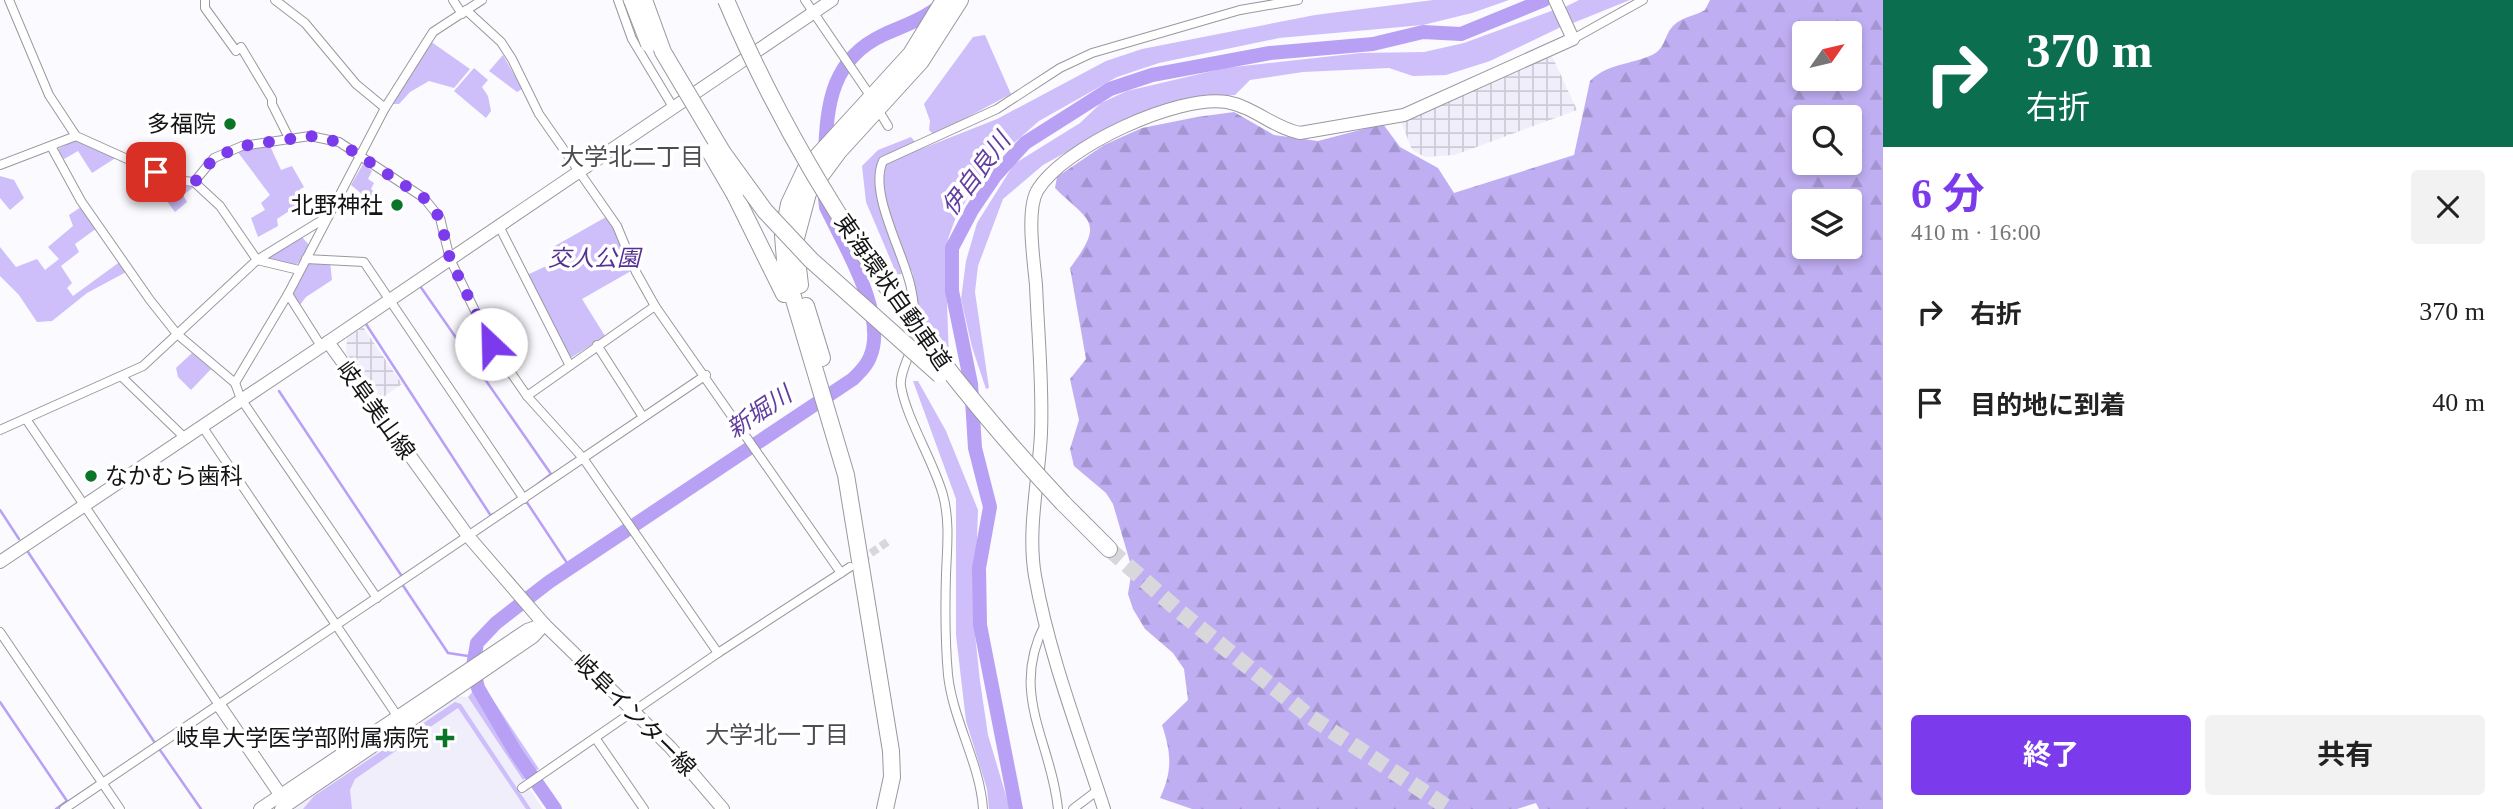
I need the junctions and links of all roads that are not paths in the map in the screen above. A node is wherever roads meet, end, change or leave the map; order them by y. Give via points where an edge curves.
1 (9, 0) edge
2 (205, 0) edge
3 (453, 0) edge
4 (482, 0) edge
5 (618, 0) edge
6 (632, 0) edge
7 (644, 0) edge
8 (726, 0) edge
9 (739, 0) edge
10 (805, 0) edge
11 (832, 0) edge
12 (944, 0) edge
13 (960, 0) edge
14 (1298, 0) edge
15 (1555, 0) edge
16 (1643, 0) edge
17 (276, 2) edge
18 (464, 12) junction
19 (813, 13) junction
20 (1573, 39) junction
21 (866, 91) dead end
22 (673, 107) junction
23 (385, 108) junction
24 (882, 116) dead end
25 (854, 124) junction
26 (888, 126) dead end
27 (76, 136) junction
28 (289, 138) junction
29 (52, 148) junction
30 (362, 156) junction
31 (805, 164) junction
32 (0, 165) edge
33 (579, 172) junction
34 (194, 183) junction
35 (330, 216) junction
36 (499, 226) junction
37 (306, 259) junction
38 (450, 259) junction
39 (257, 260) junction
40 (299, 270) junction
41 (288, 294) junction
42 (389, 300) junction
43 (655, 306) junction
44 (177, 334) junction
45 (803, 335) junction
46 (325, 344) junction
47 (597, 345) junction
48 (569, 364) junction
49 (706, 376) junction
50 (122, 377) junction
51 (823, 379) junction
52 (235, 383) junction
53 (527, 396) junction
54 (242, 399) junction
55 (643, 417) junction
56 (836, 418) junction
57 (985, 418) junction
58 (26, 419) junction
59 (202, 426) junction
60 (0, 430) edge
61 (185, 438) junction
62 (583, 458) junction
63 (524, 499) junction
64 (84, 505) junction
65 (468, 536) junction
66 (1109, 549) tunnel mouth
67 (0, 562) edge
68 (850, 567) tunnel mouth
69 (841, 573) junction
70 (377, 597) junction
71 (544, 624) junction
72 (1045, 624) junction
73 (336, 625) junction
74 (0, 632) edge
75 (718, 653) junction
76 (459, 682) junction
77 (219, 705) junction
78 (634, 711) junction
79 (398, 717) junction
80 (596, 739) junction
81 (102, 783) junction
82 (522, 788) dead end
83 (1098, 790) junction
84 (283, 803) edge
85 (64, 809) edge
86 (120, 809) edge
87 (260, 809) edge
88 (644, 809) edge
89 (723, 809) edge
90 (885, 809) edge
91 (894, 809) edge
92 (983, 809) edge
93 (1058, 809) edge
94 (1073, 809) edge
95 (1104, 809) edge

1 - 27 street via 49,95
2 - 28 street via 205,8 236,51 241,47 266,88
3 - 18 street
4 - 18 street
5 - 22 street via 632,39
6 - 45 highway, bridge via 651,50 735,195
7 - 57 highway, bridge via 663,52 723,153 765,211 811,260
8 - 31 highway, 東海環状自動車道, bridge
9 - 31 highway, bridge
10 - 19 street
11 - 19 main road, 岐阜美山線
12 - 25 highway via 911,54
13 - 25 highway via 921,61
14 - 92 street via 1240,10 1092,53 997,109 883,161 879,170 883,207 910,284 916,316 900,384 948,516 948,677
15 - 20 main road
16 - 20 street
17 - 23 street via 305,23 356,84
18 - 23 street via 433,32
18 - 33 street via 501,42 540,114
19 - 21 street
19 - 22 main road, 岐阜美山線
20 - 72 main road via 1404,115 1356,124 1300,133 1230,103 1205,100 1175,106 1092,145 1045,180 1033,200 1032,223 1042,392 1034,572
22 - 33 main road, 岐阜美山線
23 - 30 street
24 - 26 street
25 - 31 highway
25 - 51 highway via 808,193 795,242 796,268
27 - 29 street
27 - 34 street via 174,180
28 - 30 street via 310,136 339,142
28 - 34 street via 242,146 214,158
29 - 32 street
29 - 44 street via 80,201
30 - 35 street
30 - 38 street via 435,210
31 - 45 highway via 783,234 786,273
31 - 57 highway, 東海環状自動車道, bridge via 943,367
33 - 36 main road, 岐阜美山線
33 - 43 street via 617,226
34 - 39 street via 220,206
35 - 37 street
35 - 39 street
36 - 38 main road, 岐阜美山線
36 - 48 street
37 - 40 street
37 - 42 street via 364,262
38 - 42 main road, 岐阜美山線
38 - 53 street via 491,344
39 - 40 street
39 - 44 street
40 - 41 street
41 - 46 street
41 - 52 street
42 - 46 main road, 岐阜美山線
42 - 63 street
43 - 47 street
43 - 49 street
44 - 50 street via 143,366
44 - 52 street
45 - 51 highway
46 - 54 main road
46 - 65 main road, 岐阜美山線
47 - 48 street
47 - 55 street
48 - 53 street
49 - 55 street
49 - 69 street
50 - 58 street
50 - 61 street
51 - 56 highway
52 - 54 street
53 - 62 street
54 - 59 main road
54 - 70 street
55 - 62 street
56 - 90 highway via 886,715 892,777
56 - 91 highway via 867,530 895,710 900,779
57 - 66 highway, 東海環状自動車道, bridge
58 - 60 street
58 - 64 street
59 - 61 main road
59 - 73 street
61 - 64 main road
62 - 63 street
62 - 75 street
63 - 65 street
64 - 67 main road
64 - 77 street
65 - 70 street
65 - 71 main road, 岐阜美山線
68 - 69 street
69 - 75 street
70 - 73 street
71 - 76 main road via 527,630
71 - 78 main road, 岐阜インター線
72 - 83 main road
72 - 93 street via 1032,656 1030,698 1055,781
73 - 77 street
73 - 79 street
74 - 81 street
75 - 78 street
76 - 79 main road
76 - 84 main road
77 - 81 street
77 - 84 main road
78 - 80 street
78 - 89 main road, 岐阜インター線
79 - 84 main road
80 - 82 street
80 - 88 street
81 - 85 street
81 - 86 street
83 - 94 street
83 - 95 main road
84 - 87 main road

